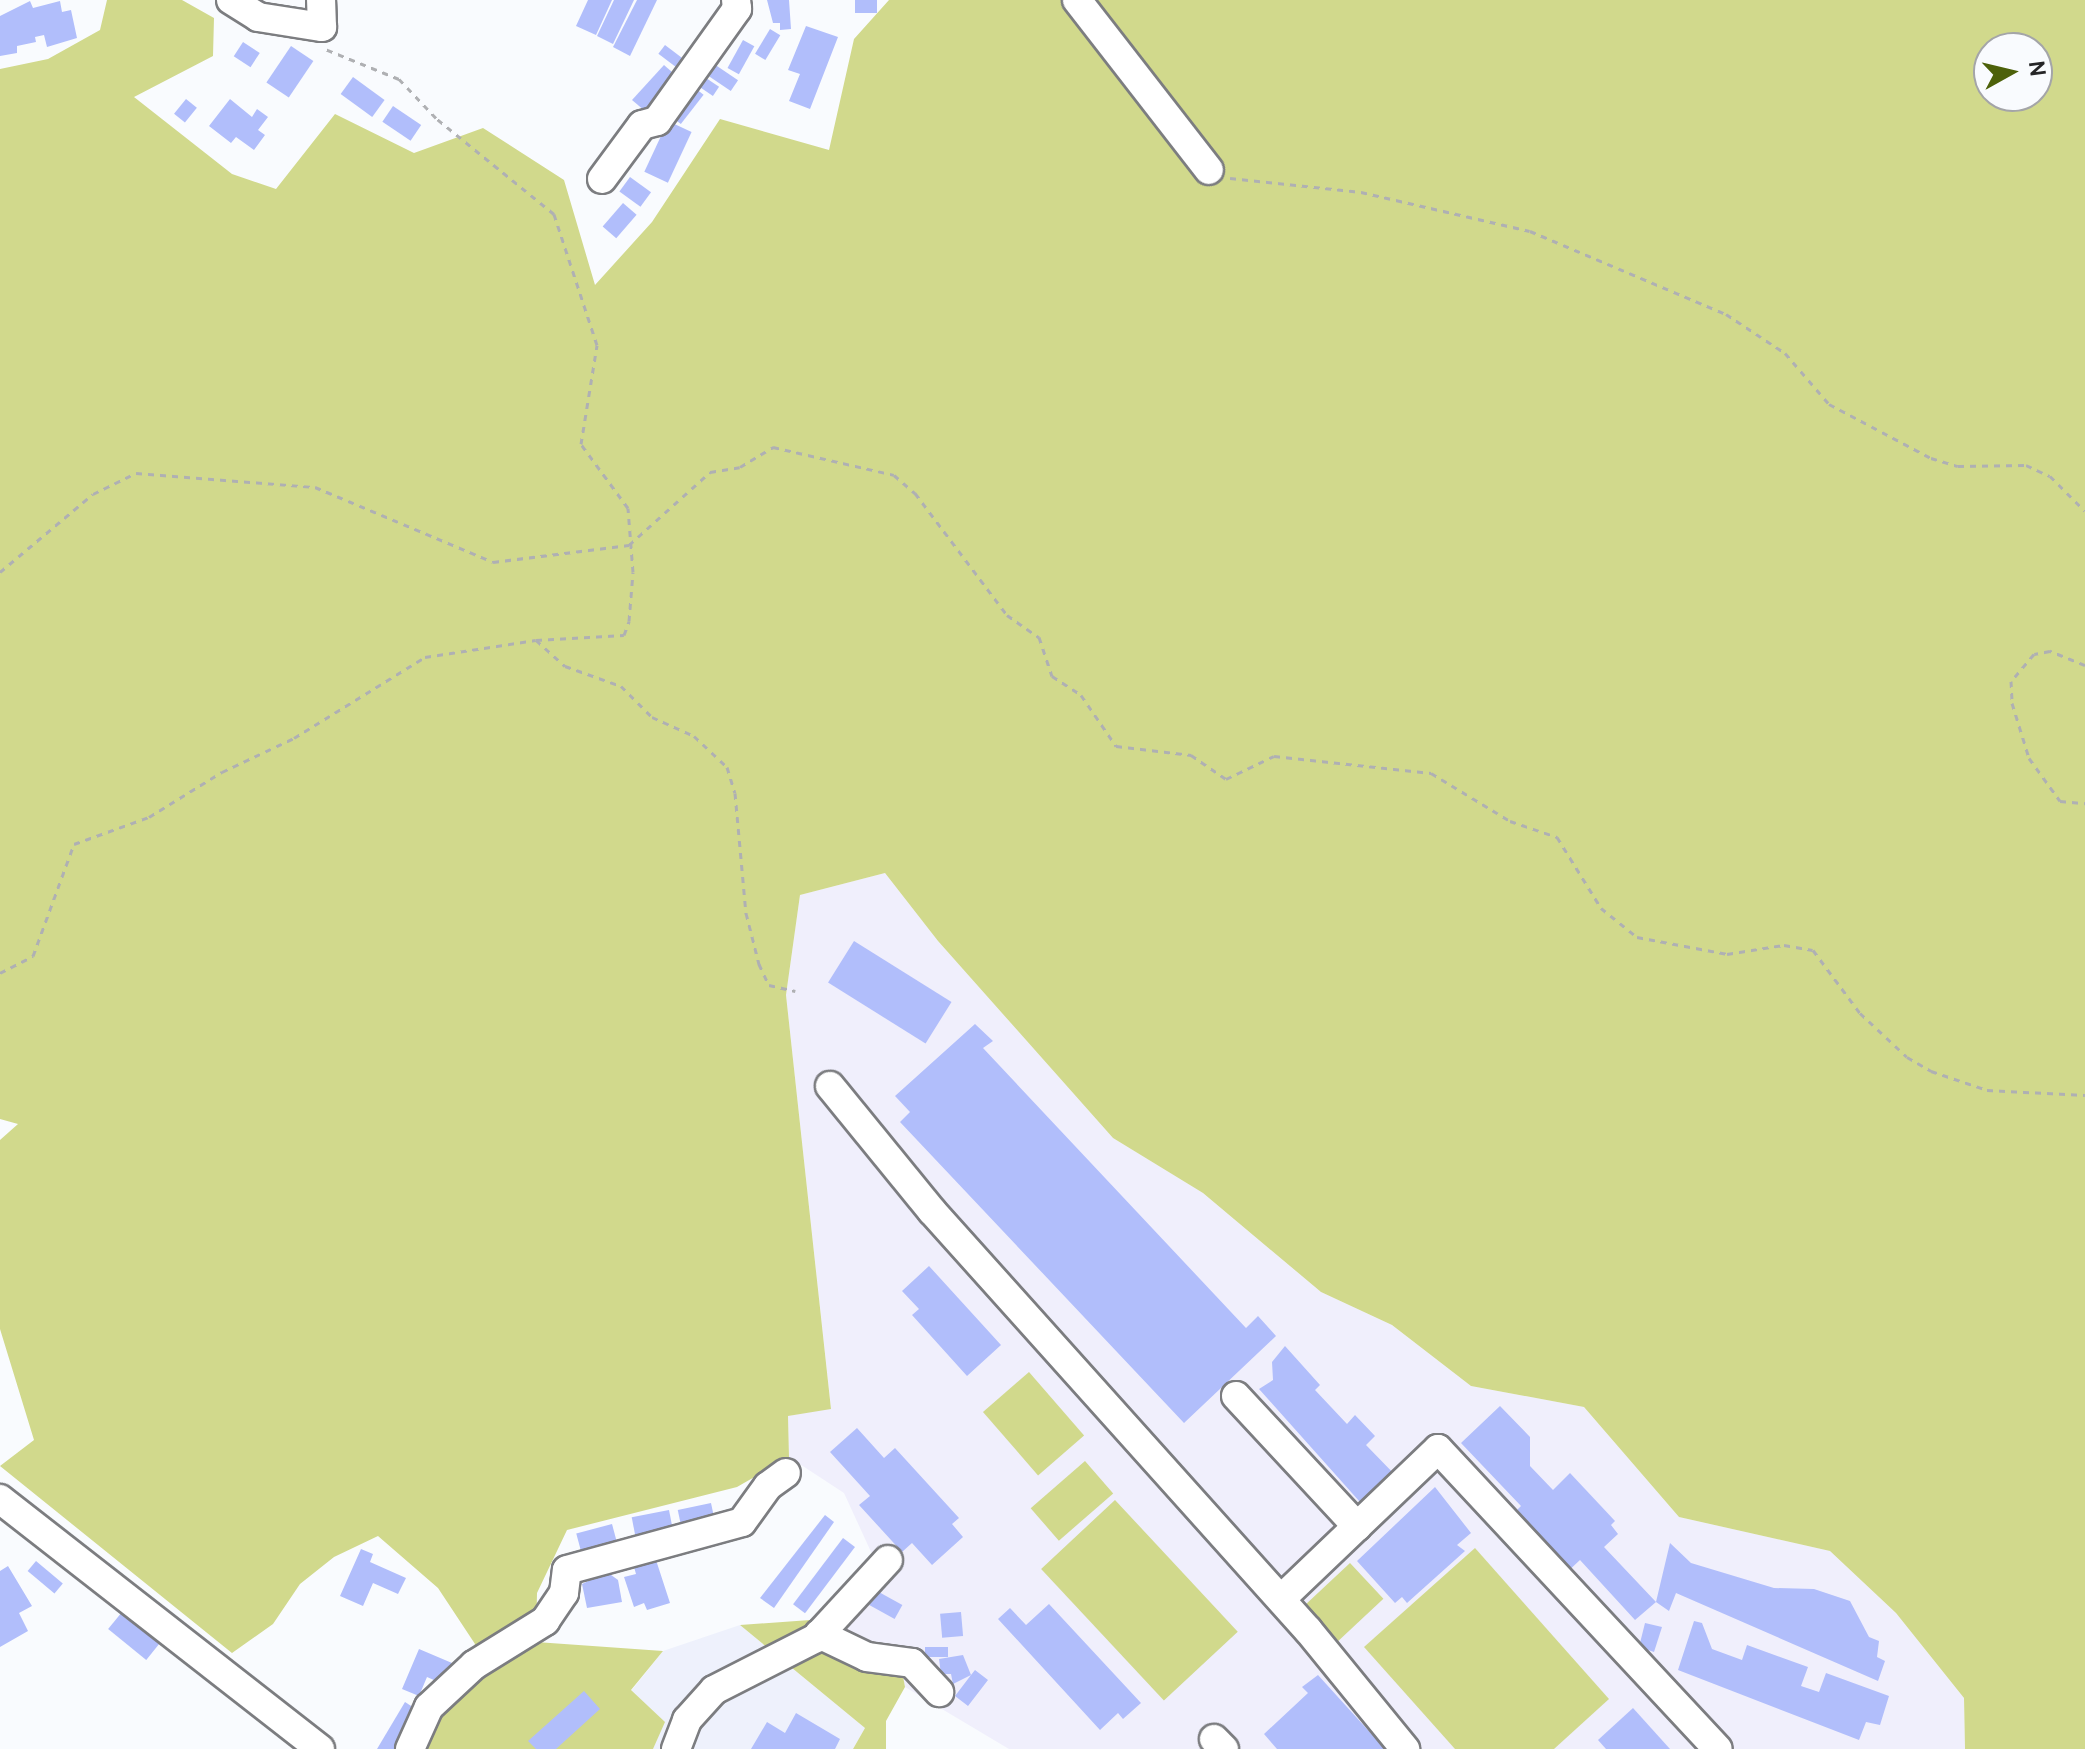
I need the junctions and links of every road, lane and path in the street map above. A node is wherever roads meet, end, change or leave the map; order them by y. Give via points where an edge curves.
1 (231, 0) edge
2 (321, 0) edge
3 (736, 0) edge
4 (1077, 0) edge
5 (313, 45) dead end
6 (1209, 170) joint
7 (602, 179) dead end
8 (2085, 511) edge
9 (629, 545) junction
10 (0, 572) edge
11 (536, 640) junction
12 (2085, 665) edge
13 (2085, 803) edge
14 (0, 973) edge
15 (795, 991) dead end
16 (830, 1086) dead end
17 (2085, 1095) edge
18 (1236, 1396) dead end
19 (786, 1473) dead end
20 (0, 1499) edge
21 (1357, 1526) junction
22 (888, 1560) dead end
23 (1281, 1599) junction
24 (819, 1634) junction
25 (939, 1692) dead end
26 (320, 1749) edge
27 (410, 1749) edge
28 (676, 1749) edge
29 (1405, 1749) edge
30 (1718, 1749) edge

1 - 2 street via 258,17 322,27
3 - 7 street via 737,9 657,121 642,125
4 - 6 street
5 - 9 path via 399,79 436,118 554,214 597,345 581,444 628,508
6 - 8 path via 1231,179 1361,192 1530,231 1726,314 1785,353 1829,404 1931,458 1958,466 2026,465 2050,476
9 - 10 path via 493,562 315,487 136,473 93,494
9 - 11 path via 633,572 624,635
9 - 17 path via 710,472 740,467 773,447 894,475 915,493 1007,615 1039,637 1052,676 1081,695 1116,746 1191,755 1226,779 1274,756 1431,773 1510,821 1557,837 1601,908 1637,937 1727,954 1784,945 1813,950 1860,1013 1907,1057 1931,1071 1987,1090
11 - 14 path via 425,657 294,738 222,772 149,817 74,844 33,956
11 - 15 path via 565,666 621,686 652,717 694,736 727,767 735,793 746,913 759,964 769,985
12 - 13 path via 2050,651 2034,654 2011,681 2012,703 2029,758 2060,801
16 - 23 street via 951,1233
18 - 21 street
19 - 27 street via 768,1486 742,1522 567,1570 564,1593 545,1621 474,1665 429,1707
20 - 26 street
21 - 23 street
21 - 30 street via 1438,1449
22 - 24 street
23 - 29 street
24 - 25 street via 867,1657 912,1663
24 - 28 street via 777,1661 714,1690 687,1720

